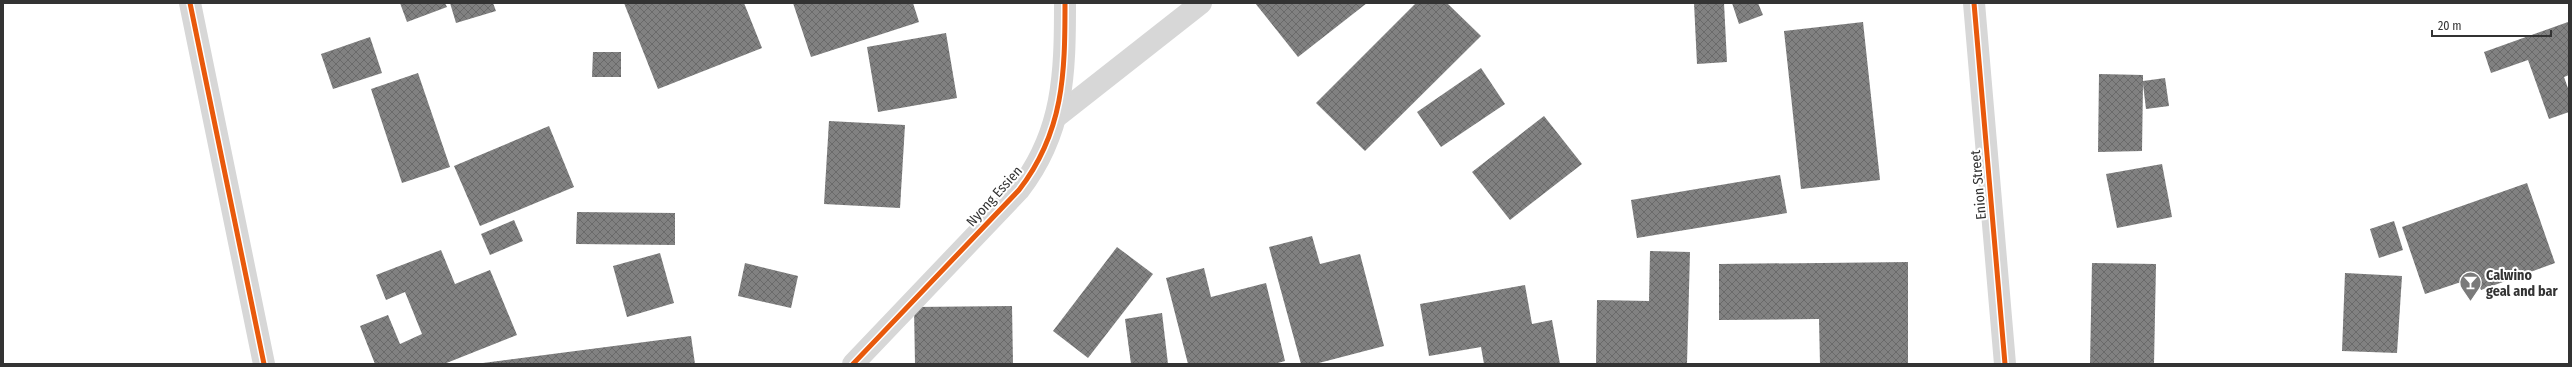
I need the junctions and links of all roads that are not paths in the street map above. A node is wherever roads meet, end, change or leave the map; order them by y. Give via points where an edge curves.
1 (190, 3) edge
2 (1065, 3) edge
3 (1201, 3) edge
4 (1974, 3) edge
5 (1056, 116) junction
6 (264, 364) edge
7 (853, 364) edge
8 (2005, 364) edge

1 - 6 street
2 - 5 street, Nyong Essien via 1065,62
3 - 5 street
4 - 8 street, Enion Street
5 - 7 street, Nyong Essien via 1037,166 1019,190

